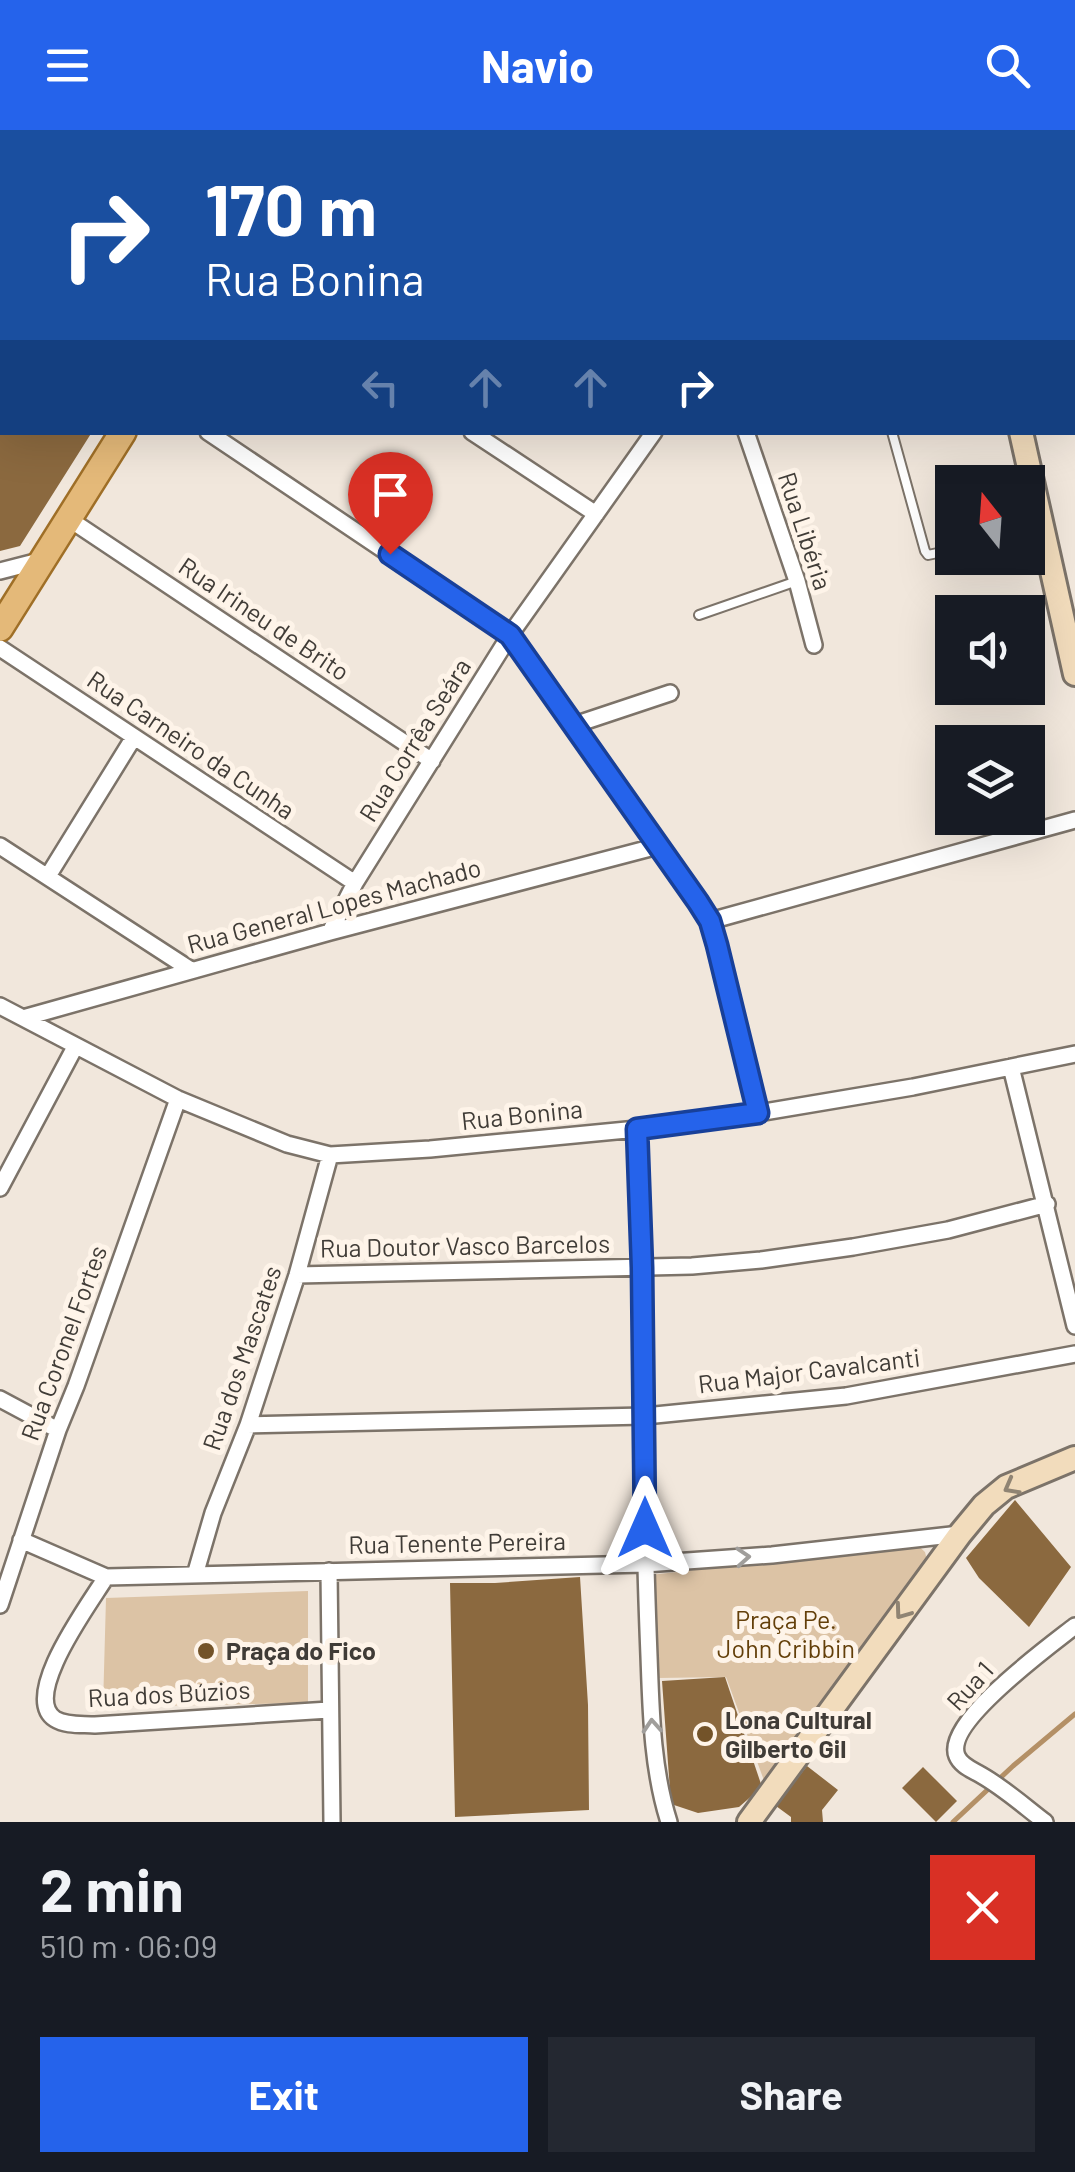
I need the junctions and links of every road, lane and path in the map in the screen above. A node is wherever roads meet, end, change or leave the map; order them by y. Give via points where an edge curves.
1 (121, 435) edge
2 (212, 435) edge
3 (477, 435) edge
4 (652, 435) edge
5 (747, 435) edge
6 (893, 435) edge
7 (1022, 435) edge
8 (1027, 465) edge
9 (596, 514) junction
10 (69, 519) junction
11 (935, 554) edge
12 (43, 560) junction
13 (1045, 562) edge
14 (0, 571) edge
15 (797, 581) junction
16 (699, 615) dead end
17 (0, 628) edge
18 (510, 635) junction
19 (814, 645) dead end
20 (0, 648) edge
21 (1075, 674) edge
22 (670, 693) dead end
23 (574, 725) junction
24 (134, 737) junction
25 (432, 760) junction
26 (1075, 820) edge
27 (0, 846) edge
28 (658, 846) junction
29 (48, 876) junction
30 (355, 883) junction
31 (710, 921) junction
32 (330, 932) junction
33 (191, 970) junction
34 (0, 1006) edge
35 (22, 1018) junction
36 (75, 1047) junction
37 (1075, 1054) edge
38 (1012, 1068) junction
39 (178, 1100) junction
40 (758, 1113) junction
41 (637, 1129) junction
42 (330, 1155) junction
43 (0, 1188) edge
44 (1047, 1204) junction
45 (642, 1268) junction
46 (298, 1275) junction
47 (1075, 1326) edge
48 (1075, 1354) edge
49 (0, 1399) edge
50 (644, 1416) junction
51 (248, 1425) junction
52 (58, 1430) junction
53 (1075, 1458) edge
54 (960, 1534) junction
55 (22, 1540) junction
56 (645, 1564) junction
57 (329, 1571) junction
58 (195, 1575) junction
59 (106, 1577) junction
60 (0, 1605) edge
61 (1075, 1626) edge
62 (329, 1710) junction
63 (332, 1822) edge
64 (669, 1822) edge
65 (749, 1822) edge
66 (1044, 1822) edge

1 - 10 main road
2 - 18 street
3 - 9 street
4 - 9 street, Rua Corrêa Seára
5 - 15 street, Rua Libéria
6 - 11 lane via 925,551
7 - 8 street
9 - 18 street, Rua Corrêa Seára
10 - 12 main road
10 - 25 street, Rua Irineu de Brito
12 - 14 street
12 - 17 main road
13 - 21 street
15 - 16 lane
15 - 19 street, Rua Libéria
18 - 23 street
18 - 25 street, Rua Corrêa Seára
20 - 24 street, Rua Carneiro da Cunha
22 - 23 street
23 - 28 street
24 - 29 street
24 - 30 street, Rua Carneiro da Cunha
25 - 30 street, Rua Corrêa Seára
26 - 31 street
27 - 29 street
28 - 31 street
28 - 32 street, Rua General Lopes Machado
29 - 33 street
30 - 32 street, Rua Corrêa Seára
31 - 40 street
32 - 33 street, Rua General Lopes Machado
33 - 35 street, Rua General Lopes Machado
34 - 35 street, Rua Bonina
35 - 36 street, Rua Bonina
36 - 39 street, Rua Bonina
36 - 43 street
37 - 38 street, Rua Bonina
38 - 40 street, Rua Bonina
38 - 44 street
39 - 42 street, Rua Bonina
39 - 52 street, Rua Coronel Fortes
40 - 41 street, Rua Bonina
41 - 42 street, Rua Bonina
41 - 45 street
42 - 46 street, Rua dos Mascates
44 - 45 street, Rua Doutor Vasco Barcelos via 803,1256
44 - 47 street
45 - 46 street, Rua Doutor Vasco Barcelos
45 - 50 street
46 - 51 street, Rua dos Mascates
48 - 50 street, Rua Major Cavalcanti via 846,1396
49 - 52 street
50 - 51 street, Rua Major Cavalcanti
50 - 56 street
51 - 58 street, Rua dos Mascates
52 - 55 street, Rua Coronel Fortes
53 -> 54 street via 1006,1488
56 -> 54 street, Rua Tenente Pereira
54 -> 65 street
55 - 59 street, Rua Tenente Pereira
55 - 60 street, Rua Coronel Fortes
56 - 57 street, Rua Tenente Pereira
64 -> 56 street via 653,1744
57 - 58 street, Rua Tenente Pereira
57 - 62 street
58 - 59 street, Rua Tenente Pereira
59 - 62 street, Rua dos Búzios via 50,1674 45,1703 60,1722
61 - 66 street, Rua 1 via 993,1693 955,1746 965,1766
62 - 63 street

